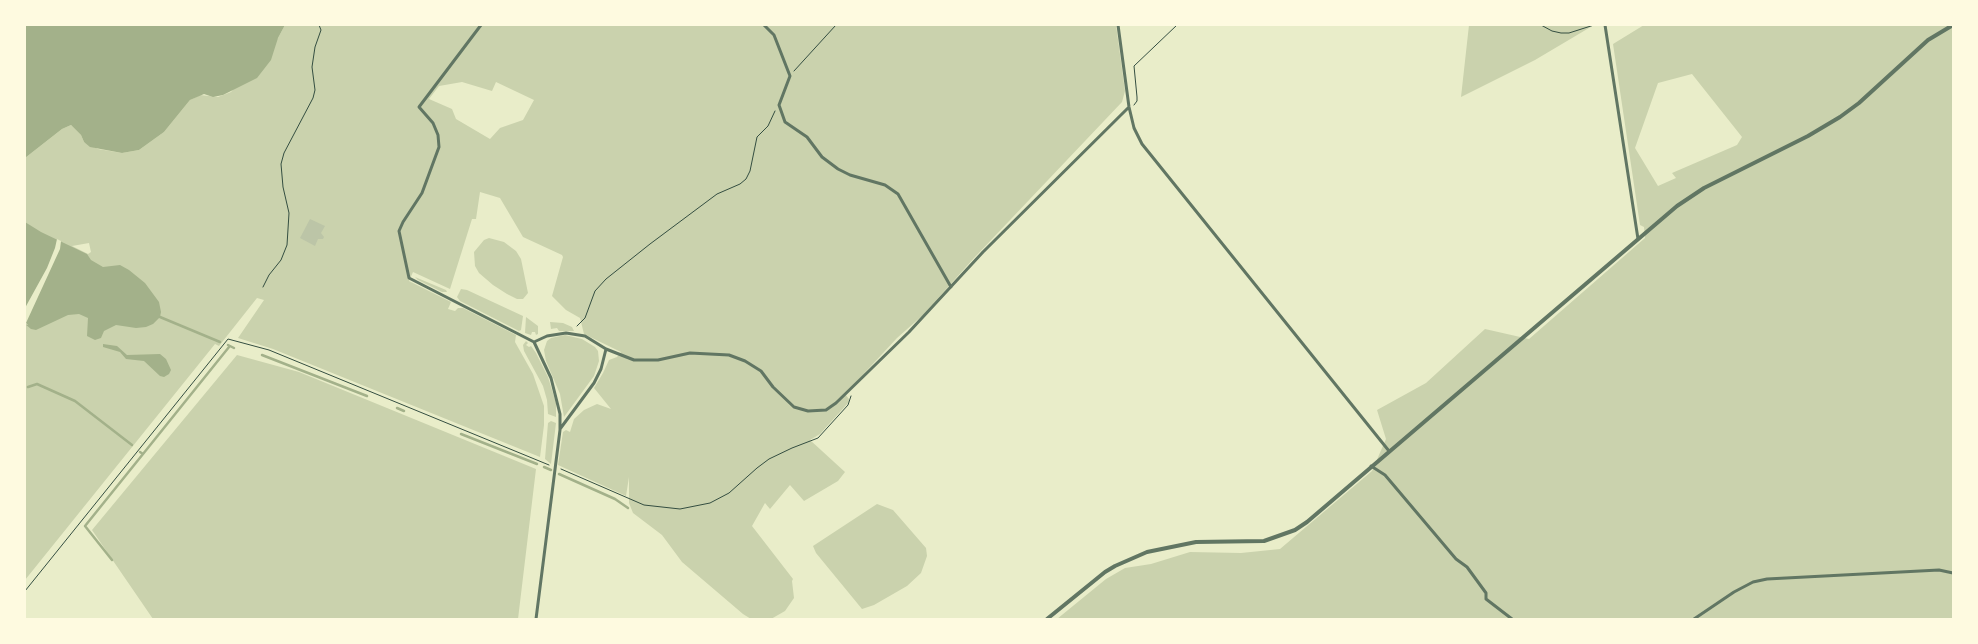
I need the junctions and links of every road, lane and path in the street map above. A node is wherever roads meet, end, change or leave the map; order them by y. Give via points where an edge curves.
1 (319, 25) edge
2 (481, 25) edge
3 (764, 25) edge
4 (836, 25) edge
5 (1118, 25) edge
6 (1177, 25) edge
7 (1541, 25) edge
8 (1594, 25) edge
9 (1605, 25) edge
10 (1953, 25) edge
11 (790, 76) junction
12 (779, 105) junction
13 (1129, 107) junction
14 (1638, 239) junction
15 (263, 287) dead end
16 (950, 287) junction
17 (577, 326) dead end
18 (534, 342) junction
19 (606, 349) junction
20 (858, 382) junction
21 (560, 430) junction
22 (1389, 451) junction
23 (549, 465) dead end
24 (1371, 466) junction
25 (559, 469) dead end
26 (1953, 573) edge
27 (25, 591) edge
28 (536, 619) edge
29 (1048, 619) edge
30 (1512, 619) edge
31 (1694, 619) edge

1 - 15 path via 321,30 313,59 313,98 281,164 289,213 287,244 281,260
2 - 18 street via 420,107 433,123 439,147 422,193 399,231 408,278
3 - 11 street via 774,35
4 - 11 path
5 - 13 street
6 - 13 path via 1134,66 1137,101
7 - 8 path via 1561,34
9 - 14 street
10 - 14 street via 1928,40 1840,117 1704,188
11 - 12 street
12 - 16 street via 785,122 812,141 827,162 850,175 885,185 898,194
12 - 17 path via 768,126 757,137 746,179 717,194 606,280 595,291 585,318
13 - 16 street
13 - 22 street via 1142,144
14 - 22 street
16 - 20 street
18 - 19 street via 560,333 574,333
18 - 21 street via 556,393
19 - 20 street via 645,361 690,353 729,355 761,371 794,407 808,410 826,410
19 - 21 street via 594,383
20 - 25 path via 848,405 818,438 756,468 729,493 710,503 680,509 644,505
21 - 28 street
22 - 24 street
23 - 27 path via 269,350 228,339
24 - 29 street via 1307,522 1286,534 1264,541 1196,542 1147,552 1105,572
24 - 30 street via 1385,475 1467,568 1486,593 1486,599
26 - 31 street via 1938,570 1767,579 1734,592

